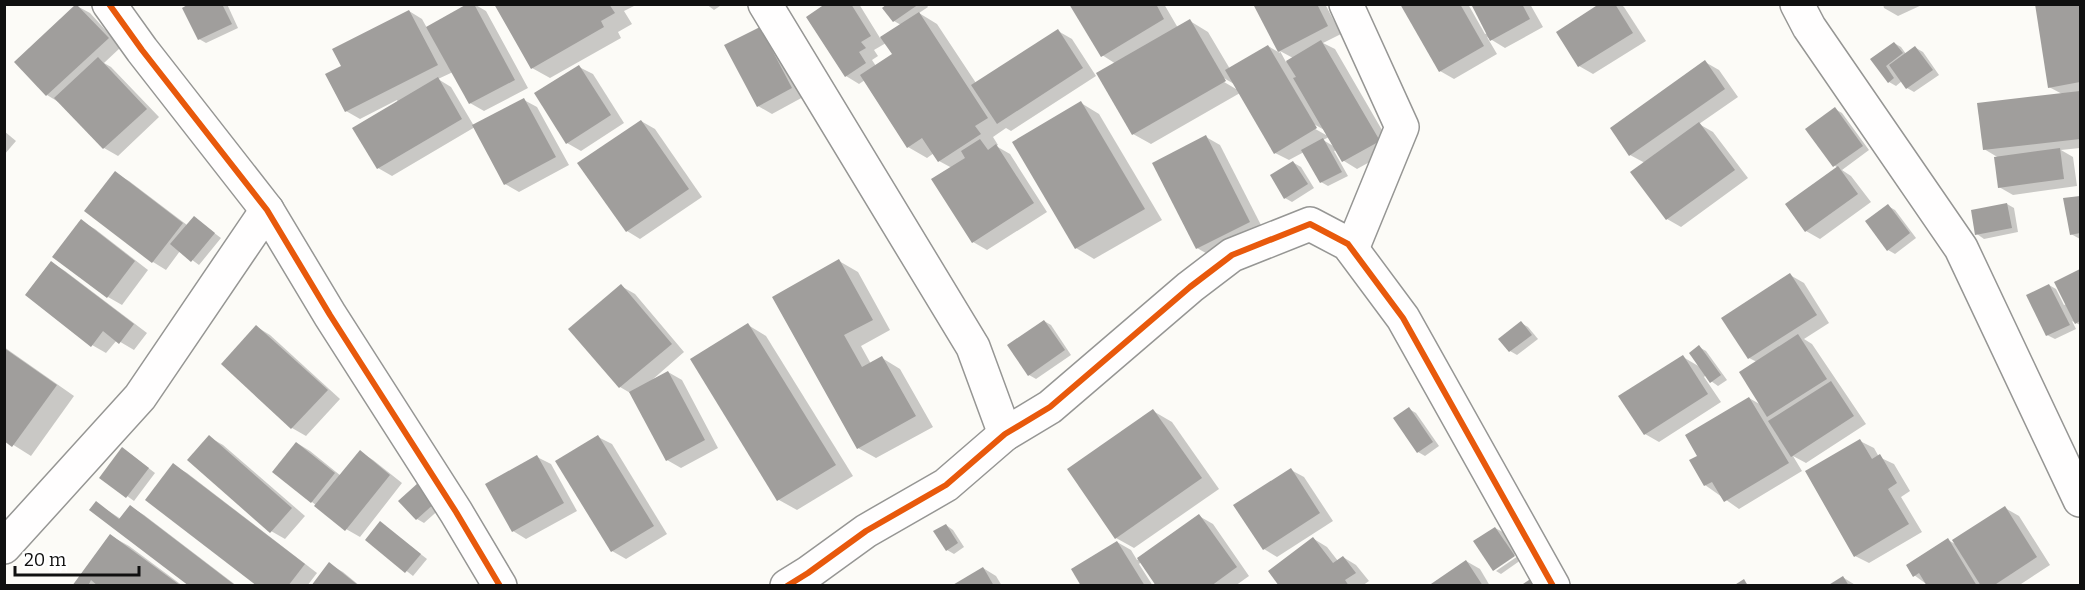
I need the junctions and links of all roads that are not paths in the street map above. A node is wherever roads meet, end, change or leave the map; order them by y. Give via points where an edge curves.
1 (109, 4) edge
2 (765, 4) edge
3 (1346, 4) edge
4 (1797, 4) edge
5 (267, 210) junction
6 (1352, 249) junction
7 (1005, 434) junction
8 (2080, 500) edge
9 (4, 547) edge
10 (500, 585) edge
11 (788, 585) edge
12 (1553, 585) edge

1 - 5 street
2 - 7 street via 973,347
3 - 6 street via 1402,127
4 - 8 street via 1961,248
5 - 9 street via 140,397
5 - 10 street
6 - 7 street via 1310,224 1232,255 1050,407
6 - 12 street via 1403,318
7 - 11 street via 946,485 866,531

